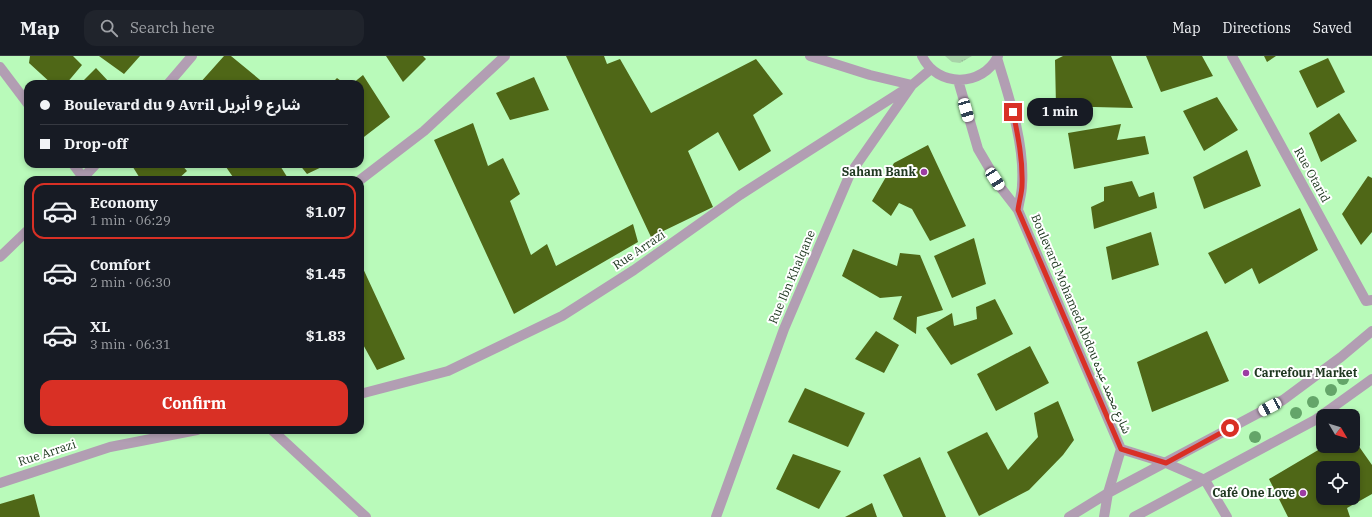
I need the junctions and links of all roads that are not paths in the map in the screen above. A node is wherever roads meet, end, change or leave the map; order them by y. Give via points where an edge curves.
1 (192, 56) edge
2 (505, 56) edge
3 (810, 56) edge
4 (922, 56) edge
5 (1232, 56) edge
6 (998, 57) edge
7 (0, 67) edge
8 (931, 69) junction
9 (171, 80) edge
10 (958, 80) junction
11 (912, 85) junction
12 (24, 99) edge
13 (93, 168) edge
14 (86, 176) edge
15 (364, 177) edge
16 (1018, 210) junction
17 (24, 234) edge
18 (0, 257) edge
19 (1372, 300) edge
20 (1371, 335) edge
21 (1372, 379) edge
22 (364, 393) edge
23 (177, 434) edge
24 (276, 434) edge
25 (1121, 449) junction
26 (1166, 463) junction
27 (1205, 480) junction
28 (0, 483) edge
29 (1108, 493) junction
30 (366, 517) edge
31 (716, 517) edge
32 (1069, 517) edge
33 (1104, 517) edge
34 (1134, 517) edge
35 (1227, 517) edge

1 - 9 street
2 - 15 street via 424,131
3 - 11 street
4 - 8 street
5 - 19 street, Rue Otarid via 1366,301
6 - 10 street via 981,75
6 - 16 street, Boulevard Mohamed Abdou شارع محمد عبده via 1019,143 1022,186
7 - 12 street
8 - 10 street via 945,77
8 - 11 street, Rue Ibn Khalqane
10 - 16 street, Boulevard Mohamed Abdou شارع محمد عبده via 978,149 1001,188
11 - 22 street, Rue Arrazi via 740,195 634,270 562,316 448,371
11 - 31 street, Rue Ibn Khalqane via 850,174 784,329
13 - 14 street
16 - 25 street, Boulevard Mohamed Abdou شارع محمد عبده
17 - 18 street
20 - 26 street via 1283,400
21 - 27 street via 1315,420
23 - 28 street, Rue Arrazi via 110,447
24 - 30 street
25 - 26 street, Boulevard Mohamed Abdou شارع محمد عبده
25 - 29 street, Boulevard Mohamed Abdou شارع محمد عبده
26 - 27 street, Boulevard Mohamed Abdou شارع محمد عبده
26 - 29 street
27 - 34 street
27 - 35 street
29 - 32 street
29 - 33 street, Boulevard Mohamed Abdou شارع محمد عبده

